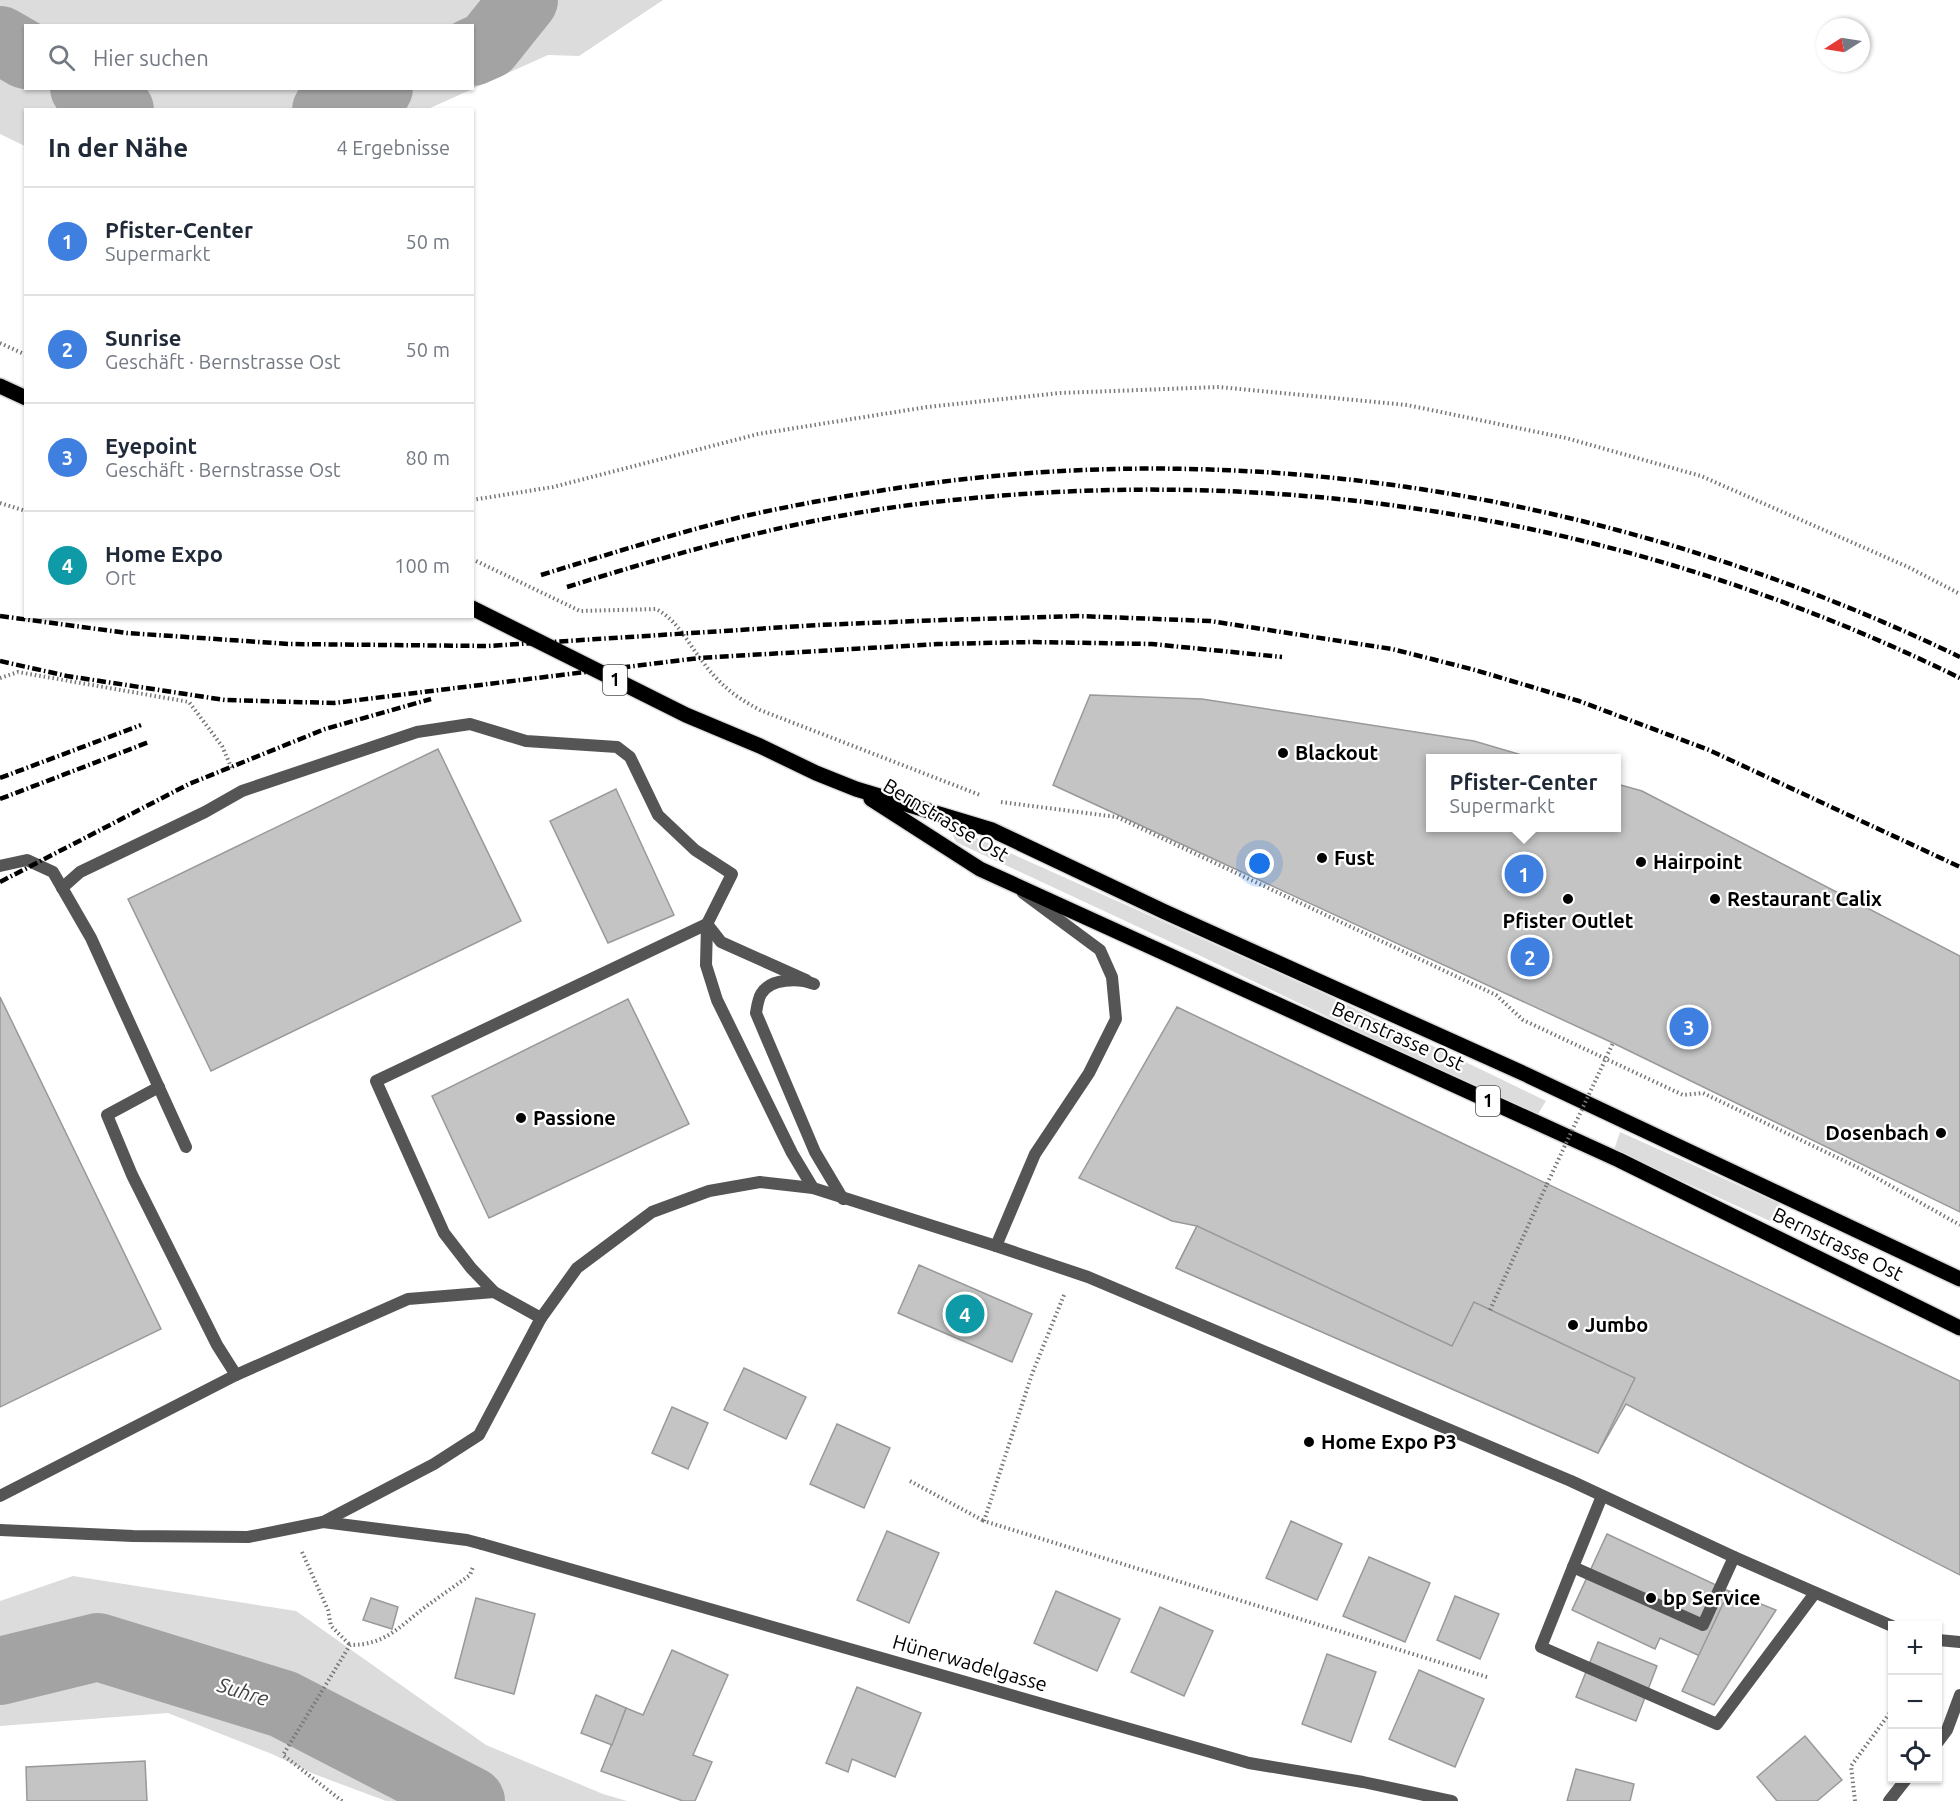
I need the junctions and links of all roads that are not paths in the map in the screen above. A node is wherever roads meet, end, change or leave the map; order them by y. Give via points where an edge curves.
1 (0, 386) edge
2 (24, 397) edge
3 (474, 609) edge
4 (856, 789) junction
5 (0, 866) edge
6 (1012, 884) junction
7 (62, 888) junction
8 (707, 924) junction
9 (159, 1087) junction
10 (186, 1147) dead end
11 (813, 1188) junction
12 (843, 1199) junction
13 (996, 1246) junction
14 (1960, 1280) edge
15 (494, 1292) junction
16 (542, 1318) junction
17 (1960, 1328) edge
18 (236, 1375) junction
19 (0, 1496) edge
20 (1602, 1496) junction
21 (323, 1522) junction
22 (0, 1530) edge
23 (1734, 1557) junction
24 (1573, 1567) junction
25 (1815, 1593) junction
26 (1888, 1624) edge
27 (1942, 1640) edge
28 (1960, 1642) edge
29 (1960, 1695) edge
30 (1942, 1737) edge
31 (1904, 1783) edge
32 (1452, 1801) edge
33 (1889, 1801) edge

1 - 2 main road
3 - 4 main road, Bernstrasse Ost / 1 via 686,715
4 - 6 main road, Bernstrasse Ost / 1 via 980,869
4 - 14 main road, Bernstrasse Ost via 992,830 1548,1084
5 - 7 street via 27,860 53,872
6 - 13 street via 1100,950 1112,977 1116,1019 1089,1073 1035,1154
6 - 17 main road, Bernstrasse Ost / 1 via 1619,1160
7 - 8 street via 80,872 242,791 417,732 470,723 525,741 617,747 630,757 658,815 695,850 732,874
7 - 9 street via 91,938
8 - 11 street via 706,965 717,1000
8 - 12 street via 721,942 810,982 786,981 767,987 756,1013 815,1152
8 - 15 street via 376,1081 444,1233
9 - 10 street
9 - 18 street via 108,1115 138,1185 217,1345
11 - 12 street
11 - 16 street via 760,1182 709,1191 652,1212 577,1268
12 - 13 street
13 - 20 street via 1073,1272
15 - 16 street
15 - 18 street via 408,1299
16 - 21 street via 479,1436
18 - 19 street
20 - 23 street
20 - 24 street
21 - 22 street via 248,1537
21 - 32 street, Hünerwadelgasse via 467,1540 1249,1763
23 - 24 street via 1703,1625
23 - 25 street
24 - 25 street via 1541,1647 1717,1724
25 - 26 street
27 - 28 street
29 - 30 street
31 - 33 street

